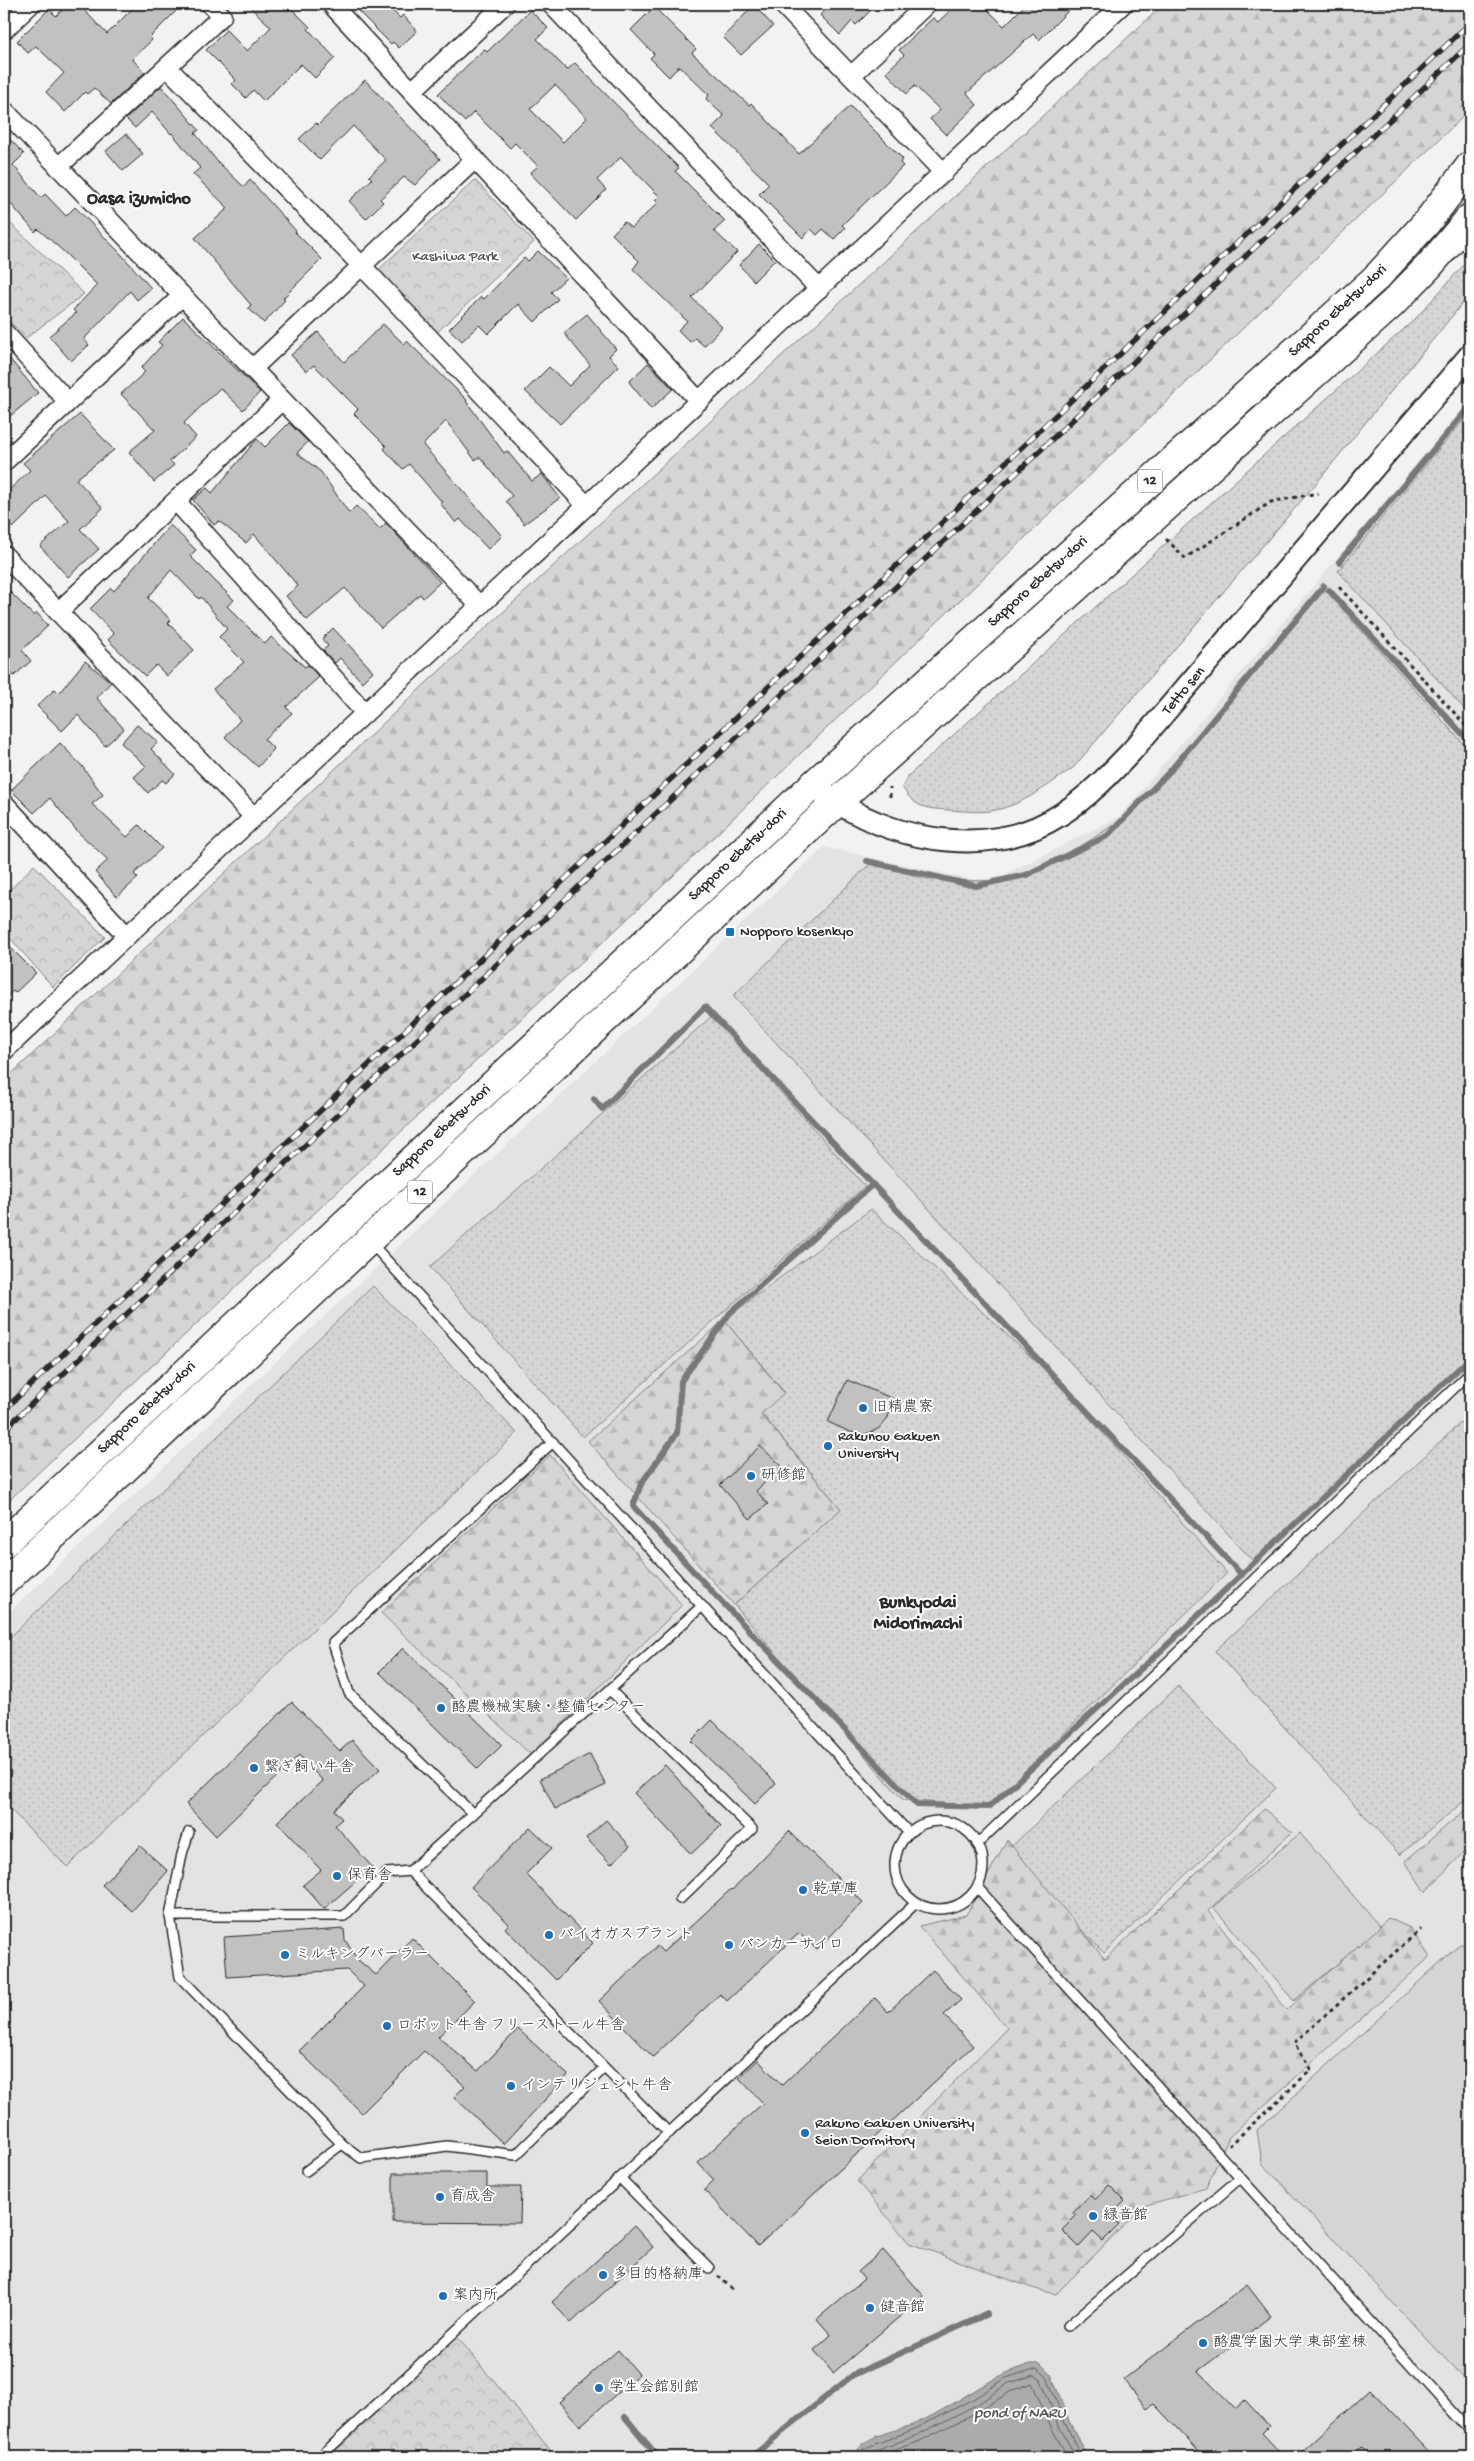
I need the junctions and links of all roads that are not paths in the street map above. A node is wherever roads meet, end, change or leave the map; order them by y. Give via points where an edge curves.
1 (30, 4) edge
2 (210, 4) edge
3 (331, 4) edge
4 (505, 4) edge
5 (551, 4) edge
6 (782, 4) edge
7 (927, 4) edge
8 (1123, 4) edge
9 (4, 30) edge
10 (167, 67) junction
11 (851, 76) junction
12 (412, 91) junction
13 (4, 110) edge
14 (475, 159) junction
15 (1470, 166) edge
16 (58, 167) junction
17 (944, 173) junction
18 (1470, 218) edge
19 (362, 266) junction
20 (819, 290) junction
21 (182, 296) junction
22 (4, 332) edge
23 (1470, 355) edge
24 (252, 369) junction
25 (282, 400) junction
26 (699, 401) junction
27 (68, 402) junction
28 (4, 462) edge
29 (176, 501) junction
30 (587, 506) junction
31 (4, 555) edge
32 (480, 606) junction
33 (58, 612) junction
34 (365, 713) junction
35 (815, 783) junction
36 (837, 802) junction
37 (4, 803) edge
38 (254, 817) junction
39 (127, 936) junction
40 (4, 1051) edge
41 (358, 1229) junction
42 (1470, 1373) edge
43 (553, 1442) junction
44 (4, 1543) edge
45 (4, 1582) edge
46 (702, 1606) junction
47 (610, 1690) junction
48 (473, 1814) junction
49 (189, 1832) dead end
50 (909, 1833) junction
51 (977, 1844) junction
52 (410, 1871) junction
53 (977, 1888) junction
54 (680, 1899) dead end
55 (916, 1903) junction
56 (170, 1916) junction
57 (604, 2068) junction
58 (669, 2133) junction
59 (342, 2144) junction
60 (306, 2171) dead end
61 (620, 2178) junction
62 (1240, 2178) junction
63 (709, 2268) road end
64 (1068, 2326) dead end
65 (1470, 2431) edge
66 (320, 2457) edge

1 - 9 street
2 - 10 street via 222,16
3 - 12 street
4 - 12 street
5 - 20 street
6 - 11 street
7 - 11 street
8 - 17 street
10 - 16 street
10 - 19 street
11 - 17 street
12 - 14 street
13 - 16 street
14 - 19 street
14 - 26 street
15 - 35 highway, Sapporo Ebetsu-dori / 12 via 1427,222 1377,277
16 - 21 street
17 - 20 street
18 - 36 highway, Sapporo Ebetsu-dori / 12 via 1392,304
19 - 24 street
19 - 30 street
20 - 26 street
21 - 24 street
21 - 27 street
22 - 27 street
23 - 36 street, Tetto sen via 1131,752 1080,801 1026,832 958,842 919,836 882,824
24 - 25 street
25 - 29 street
25 - 32 street
26 - 30 street
27 - 28 street
29 - 33 street
29 - 34 street
30 - 32 street
31 - 33 street
32 - 34 street
33 - 38 street
34 - 38 street
35 - 36 street, Tetto sen
35 - 41 highway, Sapporo Ebetsu-dori / 12
36 - 41 highway, Sapporo Ebetsu-dori / 12
37 - 39 street
38 - 39 street
39 - 40 street
41 - 43 lane
41 - 44 highway, Sapporo Ebetsu-dori / 12
41 - 45 highway, Sapporo Ebetsu-dori / 12
42 - 51 lane
43 - 46 lane
43 - 48 lane via 333,1643 349,1693
46 - 47 lane
46 - 50 lane
47 - 48 lane
47 - 54 lane via 752,1829
48 - 52 lane
49 - 56 lane
50 - 51 lane via 920,1825 946,1822 968,1831
50 - 55 lane via 895,1856 895,1870 902,1888
51 - 53 lane via 982,1858
52 - 56 lane via 387,1873 344,1916
52 - 57 lane
53 - 55 lane via 968,1898 943,1909
53 - 62 lane
55 - 58 lane
56 - 59 lane via 180,1977
57 - 58 lane
57 - 59 lane via 516,2155 447,2146 361,2158
58 - 61 lane
59 - 60 lane
61 - 63 lane
61 - 66 lane
62 - 64 lane
62 - 65 lane

